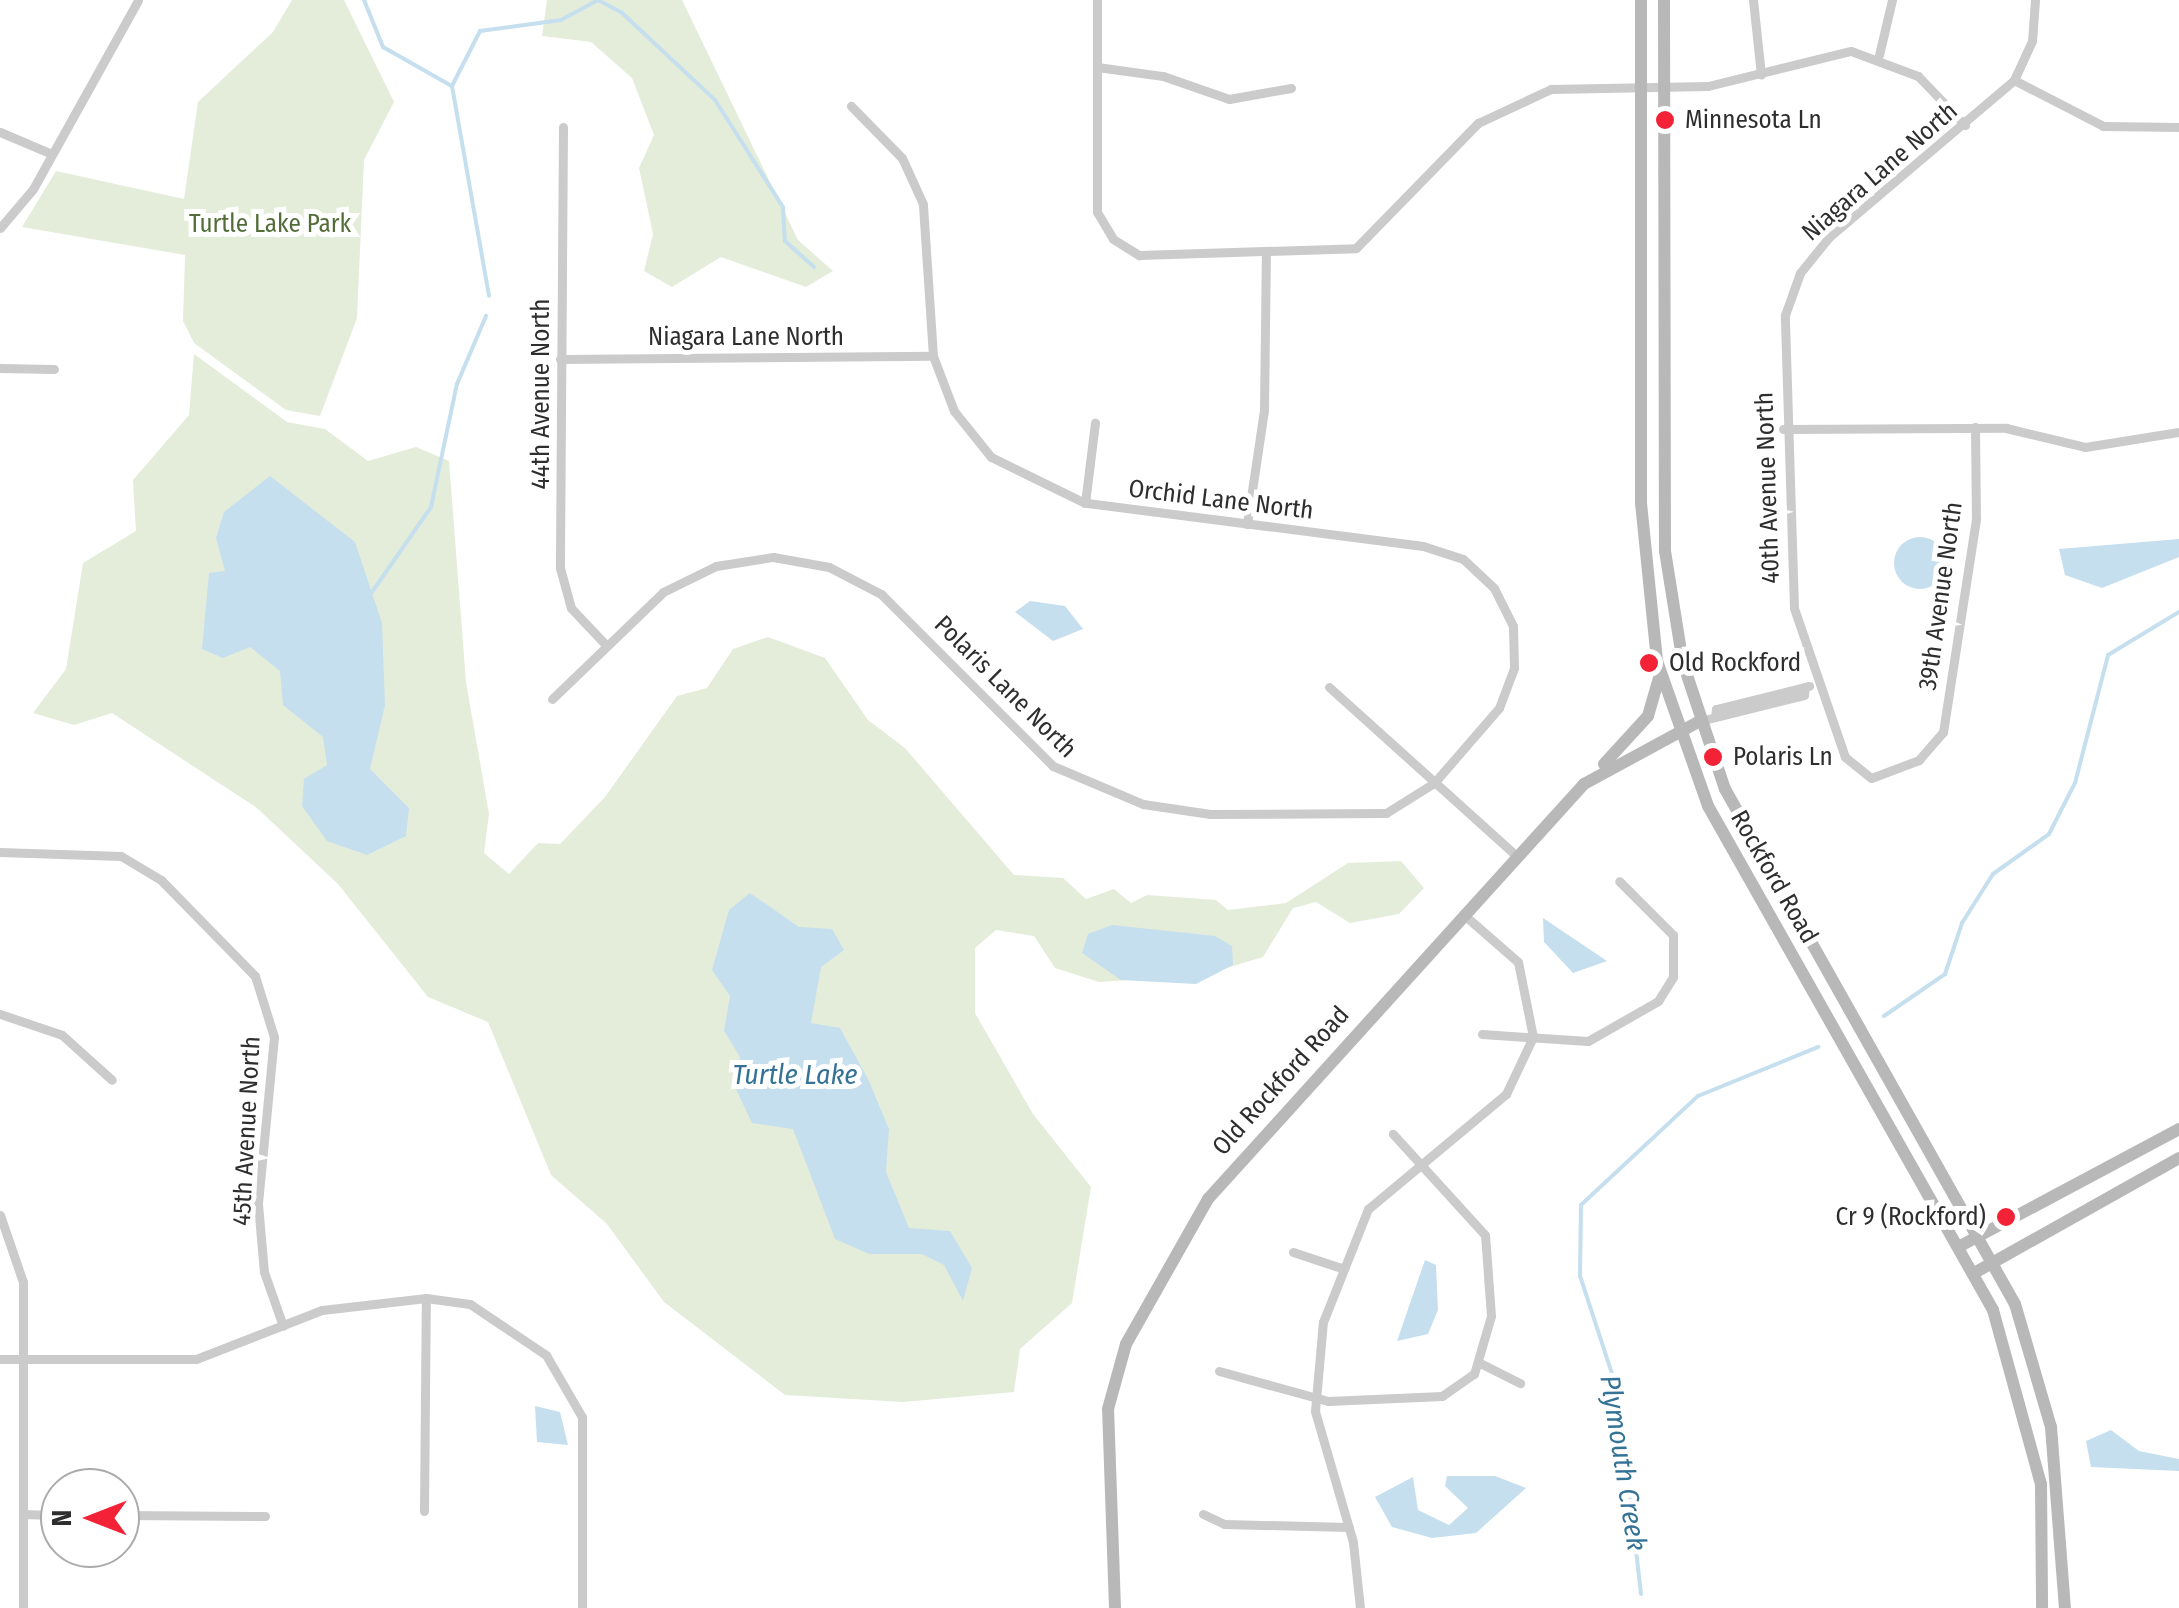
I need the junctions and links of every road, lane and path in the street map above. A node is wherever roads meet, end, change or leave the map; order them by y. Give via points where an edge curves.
1 (138, 0) edge
2 (1097, 0) edge
3 (1640, 0) edge
4 (1664, 0) edge
5 (1754, 0) edge
6 (1892, 0) edge
7 (2035, 0) edge
8 (1878, 56) junction
9 (1096, 67) junction
10 (1761, 75) junction
11 (2014, 80) junction
12 (1291, 88) dead end
13 (1641, 88) junction
14 (1664, 89) junction
15 (851, 106) dead end
16 (1965, 126) junction
17 (563, 127) dead end
18 (2179, 128) edge
19 (0, 132) edge
20 (52, 154) junction
21 (0, 228) edge
22 (1266, 256) junction
23 (933, 356) junction
24 (560, 359) junction
25 (1783, 363) joint
26 (0, 368) edge
27 (54, 368) dead end
28 (1095, 423) dead end
29 (1975, 427) junction
30 (1784, 429) junction
31 (2179, 432) edge
32 (1084, 503) junction
33 (1247, 524) junction
34 (606, 645) junction
35 (1515, 651) joint
36 (1657, 661) junction
37 (1810, 686) junction
38 (1329, 688) dead end
39 (552, 699) dead end
40 (1700, 722) junction
41 (1678, 732) junction
42 (1919, 760) joint
43 (1434, 783) junction
44 (1584, 784) junction
45 (0, 852) edge
46 (1517, 856) junction
47 (1619, 881) dead end
48 (1463, 914) junction
49 (0, 1014) edge
50 (1482, 1034) dead end
51 (1533, 1037) junction
52 (112, 1080) dead end
53 (2179, 1129) edge
54 (1393, 1134) dead end
55 (2179, 1158) edge
56 (1416, 1161) junction
57 (0, 1214) edge
58 (1981, 1235) junction
59 (1962, 1245) junction
60 (1293, 1252) dead end
61 (1995, 1260) junction
62 (1341, 1268) junction
63 (1976, 1272) junction
64 (426, 1298) junction
65 (283, 1326) junction
66 (0, 1359) edge
67 (24, 1359) junction
68 (1480, 1363) junction
69 (1219, 1371) dead end
70 (1520, 1384) dead end
71 (1315, 1400) junction
72 (424, 1511) dead end
73 (23, 1514) junction
74 (40, 1514) edge
75 (1203, 1514) dead end
76 (140, 1515) edge
77 (265, 1516) dead end
78 (1349, 1527) junction
79 (23, 1608) edge
80 (582, 1608) edge
81 (1116, 1608) edge
82 (1360, 1608) edge
83 (2042, 1608) edge
84 (2064, 1608) edge

1 - 20 street
2 - 9 street
3 - 13 main road, Rockford Road
4 - 14 main road, Rockford Road
5 - 10 street
6 - 8 street
7 - 11 street via 2032,41
8 - 10 street via 1827,52
8 - 16 street via 1918,76
9 - 12 street via 1164,76 1229,99
9 - 22 street via 1095,197 1113,239 1154,256
10 - 14 street
11 - 16 street, Niagara Lane North
11 - 18 street via 2104,126
13 - 14 street
13 - 22 street via 1525,96 1478,122 1372,238 1338,254
13 - 36 main road, Rockford Road via 1641,503
14 - 40 main road, Rockford Road via 1665,551
15 - 23 street, Orchid Lane North via 902,158 922,204
16 - 25 street, Niagara Lane North via 1813,254 1791,293
17 - 24 street, 44th Avenue North
19 - 20 street
20 - 21 street
22 - 33 street via 1264,410
23 - 24 street, Niagara Lane North
23 - 32 street, Orchid Lane North via 954,411 992,457
24 - 34 street, 44th Avenue North via 561,582
25 - 30 street, 40th Avenue North
26 - 27 street
28 - 32 street
29 - 30 street
29 - 31 street via 2084,447
29 - 42 street, 39th Avenue North via 1976,519 1943,732
30 - 37 street, 40th Avenue North via 1791,587
32 - 33 street, Orchid Lane North
33 - 35 street, Orchid Lane North via 1463,559 1505,606
34 - 39 street, Polaris Lane North
34 - 43 street, Polaris Lane North via 689,576 745,559 802,560 880,594 1053,766 1102,793 1210,814 1348,818 1386,813
35 - 43 street, Polaris Lane North via 1499,708
36 - 41 main road, Rockford Road
36 - 44 main road via 1648,716
37 - 40 street, Old Rockford Road via 1716,709 1715,717
37 - 42 street, 40th Avenue North via 1860,772 1884,776
38 - 43 street
40 - 41 main road, Old Rockford Road
40 - 58 main road, Rockford Road via 1734,806
41 - 44 main road, Old Rockford Road
41 - 59 main road, Rockford Road via 1723,834
43 - 46 street
44 - 46 main road, Old Rockford Road
45 - 65 street, 45th Avenue North via 121,856 232,946 264,993 274,1037 258,1204 264,1272
46 - 48 main road, Old Rockford Road
47 - 51 street via 1673,935 1668,988 1608,1034
48 - 51 street via 1518,962
48 - 81 main road, Old Rockford Road via 1234,1165 1141,1315 1115,1377 1104,1443
49 - 52 street via 62,1035
50 - 51 street
51 - 56 street via 1506,1094
53 - 58 main road
54 - 56 street
55 - 61 main road
56 - 62 street via 1368,1209
56 - 68 street via 1485,1235 1491,1316
57 - 67 street via 22,1282
58 - 59 main road
58 - 61 main road, Rockford Road
59 - 63 main road, Rockford Road
60 - 62 street
61 - 63 main road
61 - 84 main road, Rockford Road via 2051,1427
62 - 71 street via 1316,1352
63 - 83 main road, Rockford Road via 2030,1424 2041,1484
64 - 65 street via 322,1310
64 - 72 street
64 - 80 street via 470,1304 521,1330 582,1417
65 - 67 street via 196,1359
66 - 67 street
67 - 73 street
68 - 70 street
68 - 71 street via 1442,1396
69 - 71 street
71 - 78 street
73 - 74 street
73 - 79 street
75 - 78 street via 1224,1524
76 - 77 street
78 - 82 street

